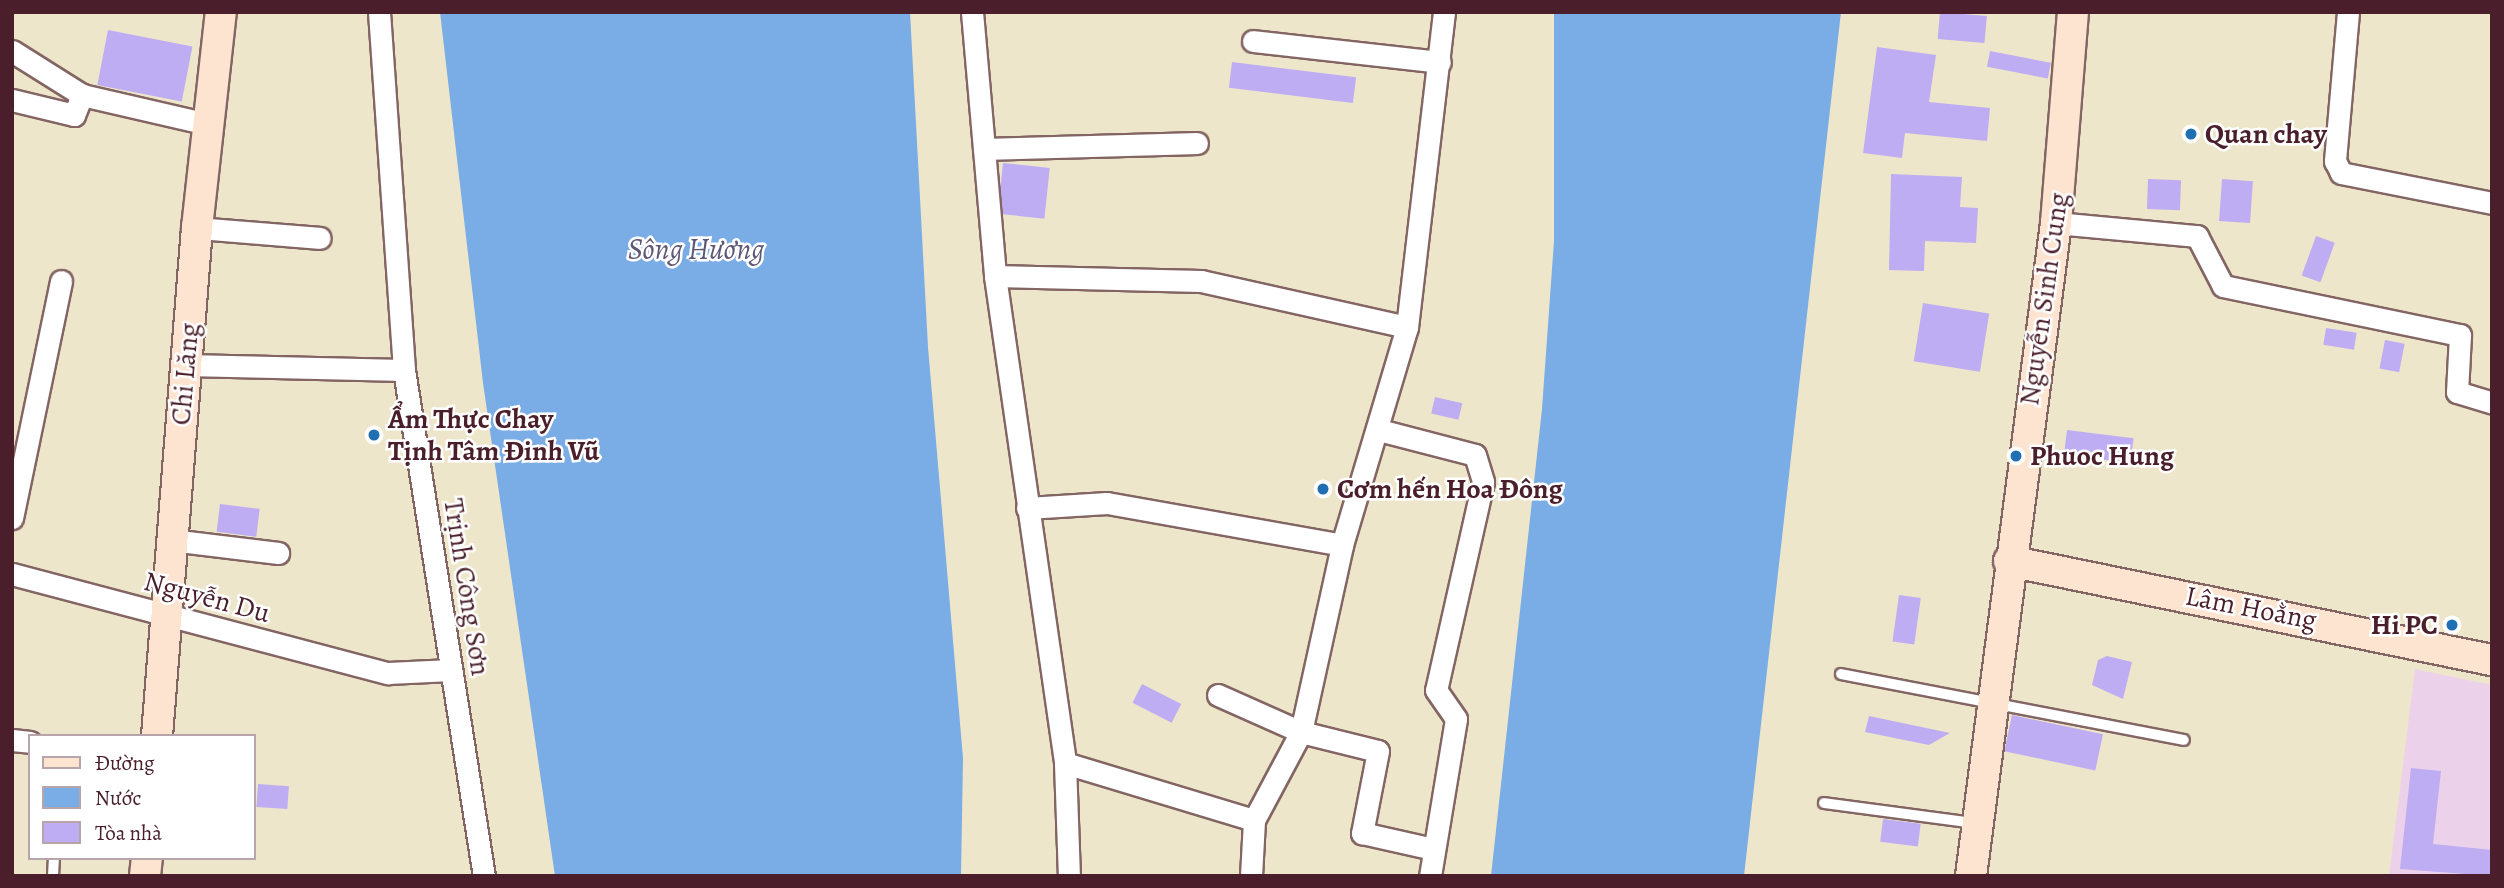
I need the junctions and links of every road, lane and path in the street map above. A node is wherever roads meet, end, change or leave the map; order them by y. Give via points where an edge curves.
1 (221, 12) edge
2 (379, 12) edge
3 (972, 12) edge
4 (1444, 12) edge
5 (2073, 12) edge
6 (2348, 12) edge
7 (1253, 41) dead end
8 (12, 51) edge
9 (1440, 62) junction
10 (82, 95) junction
11 (12, 100) edge
12 (208, 124) junction
13 (1197, 143) dead end
14 (984, 149) junction
15 (2492, 203) edge
16 (2056, 223) junction
17 (197, 228) junction
18 (320, 238) dead end
19 (995, 276) junction
20 (61, 281) dead end
21 (1407, 327) junction
22 (186, 365) junction
23 (404, 370) junction
24 (2492, 403) edge
25 (1379, 430) junction
26 (21, 441) edge
27 (1027, 508) junction
28 (12, 518) edge
29 (171, 540) junction
30 (1342, 545) junction
31 (278, 553) dead end
32 (2009, 561) junction
33 (12, 574) edge
34 (165, 615) junction
35 (2492, 660) edge
36 (451, 670) junction
37 (1841, 674) dead end
38 (1218, 695) dead end
39 (1992, 701) junction
40 (1301, 732) junction
41 (157, 734) edge
42 (2184, 740) dead end
43 (1065, 763) junction
44 (1824, 803) dead end
45 (1254, 820) junction
46 (1977, 824) junction
47 (1433, 849) junction
48 (484, 876) edge
49 (1069, 876) edge
50 (1251, 876) edge
51 (1430, 876) edge
52 (1971, 876) edge

1 - 12 street, Chi Lăng
2 - 23 street, Trịnh Công Sơn
3 - 14 street
4 - 9 street
5 - 16 street, Nguyễn Sinh Cung
6 - 15 street via 2335,161 2341,173
7 - 9 street
8 - 10 street
9 - 21 street
10 - 11 street via 74,115
10 - 12 street
12 - 17 street, Chi Lăng
13 - 14 street
14 - 19 street
16 - 24 street via 2197,236 2223,286 2460,335 2457,392
16 - 32 street, Nguyễn Sinh Cung
17 - 18 street
17 - 22 street, Chi Lăng
19 - 21 street via 1201,281
19 - 27 street
20 - 26 street
21 - 25 street
22 - 23 street
22 - 29 street, Chi Lăng
23 - 36 street, Trịnh Công Sơn
25 - 30 street
25 - 47 street via 1475,455 1483,482 1436,690 1456,719
26 - 28 street
27 - 30 street via 1107,503
27 - 43 street
29 - 31 street
29 - 34 street, Chi Lăng
30 - 40 street
32 - 35 street, Lâm Hoằng
32 - 39 street, Nguyễn Sinh Cung
33 - 34 street, Nguyễn Du
34 - 36 street, Nguyễn Du via 388,673
34 - 41 street, Chi Lăng
36 - 48 street, Trịnh Công Sơn
37 - 39 lane
38 - 40 street
39 - 42 lane
39 - 46 street, Nguyễn Sinh Cung
40 - 45 street
40 - 47 street via 1378,751 1362,833
43 - 45 street
43 - 49 street
44 - 46 lane
45 - 50 street
46 - 52 street, Nguyễn Sinh Cung
47 - 51 street

